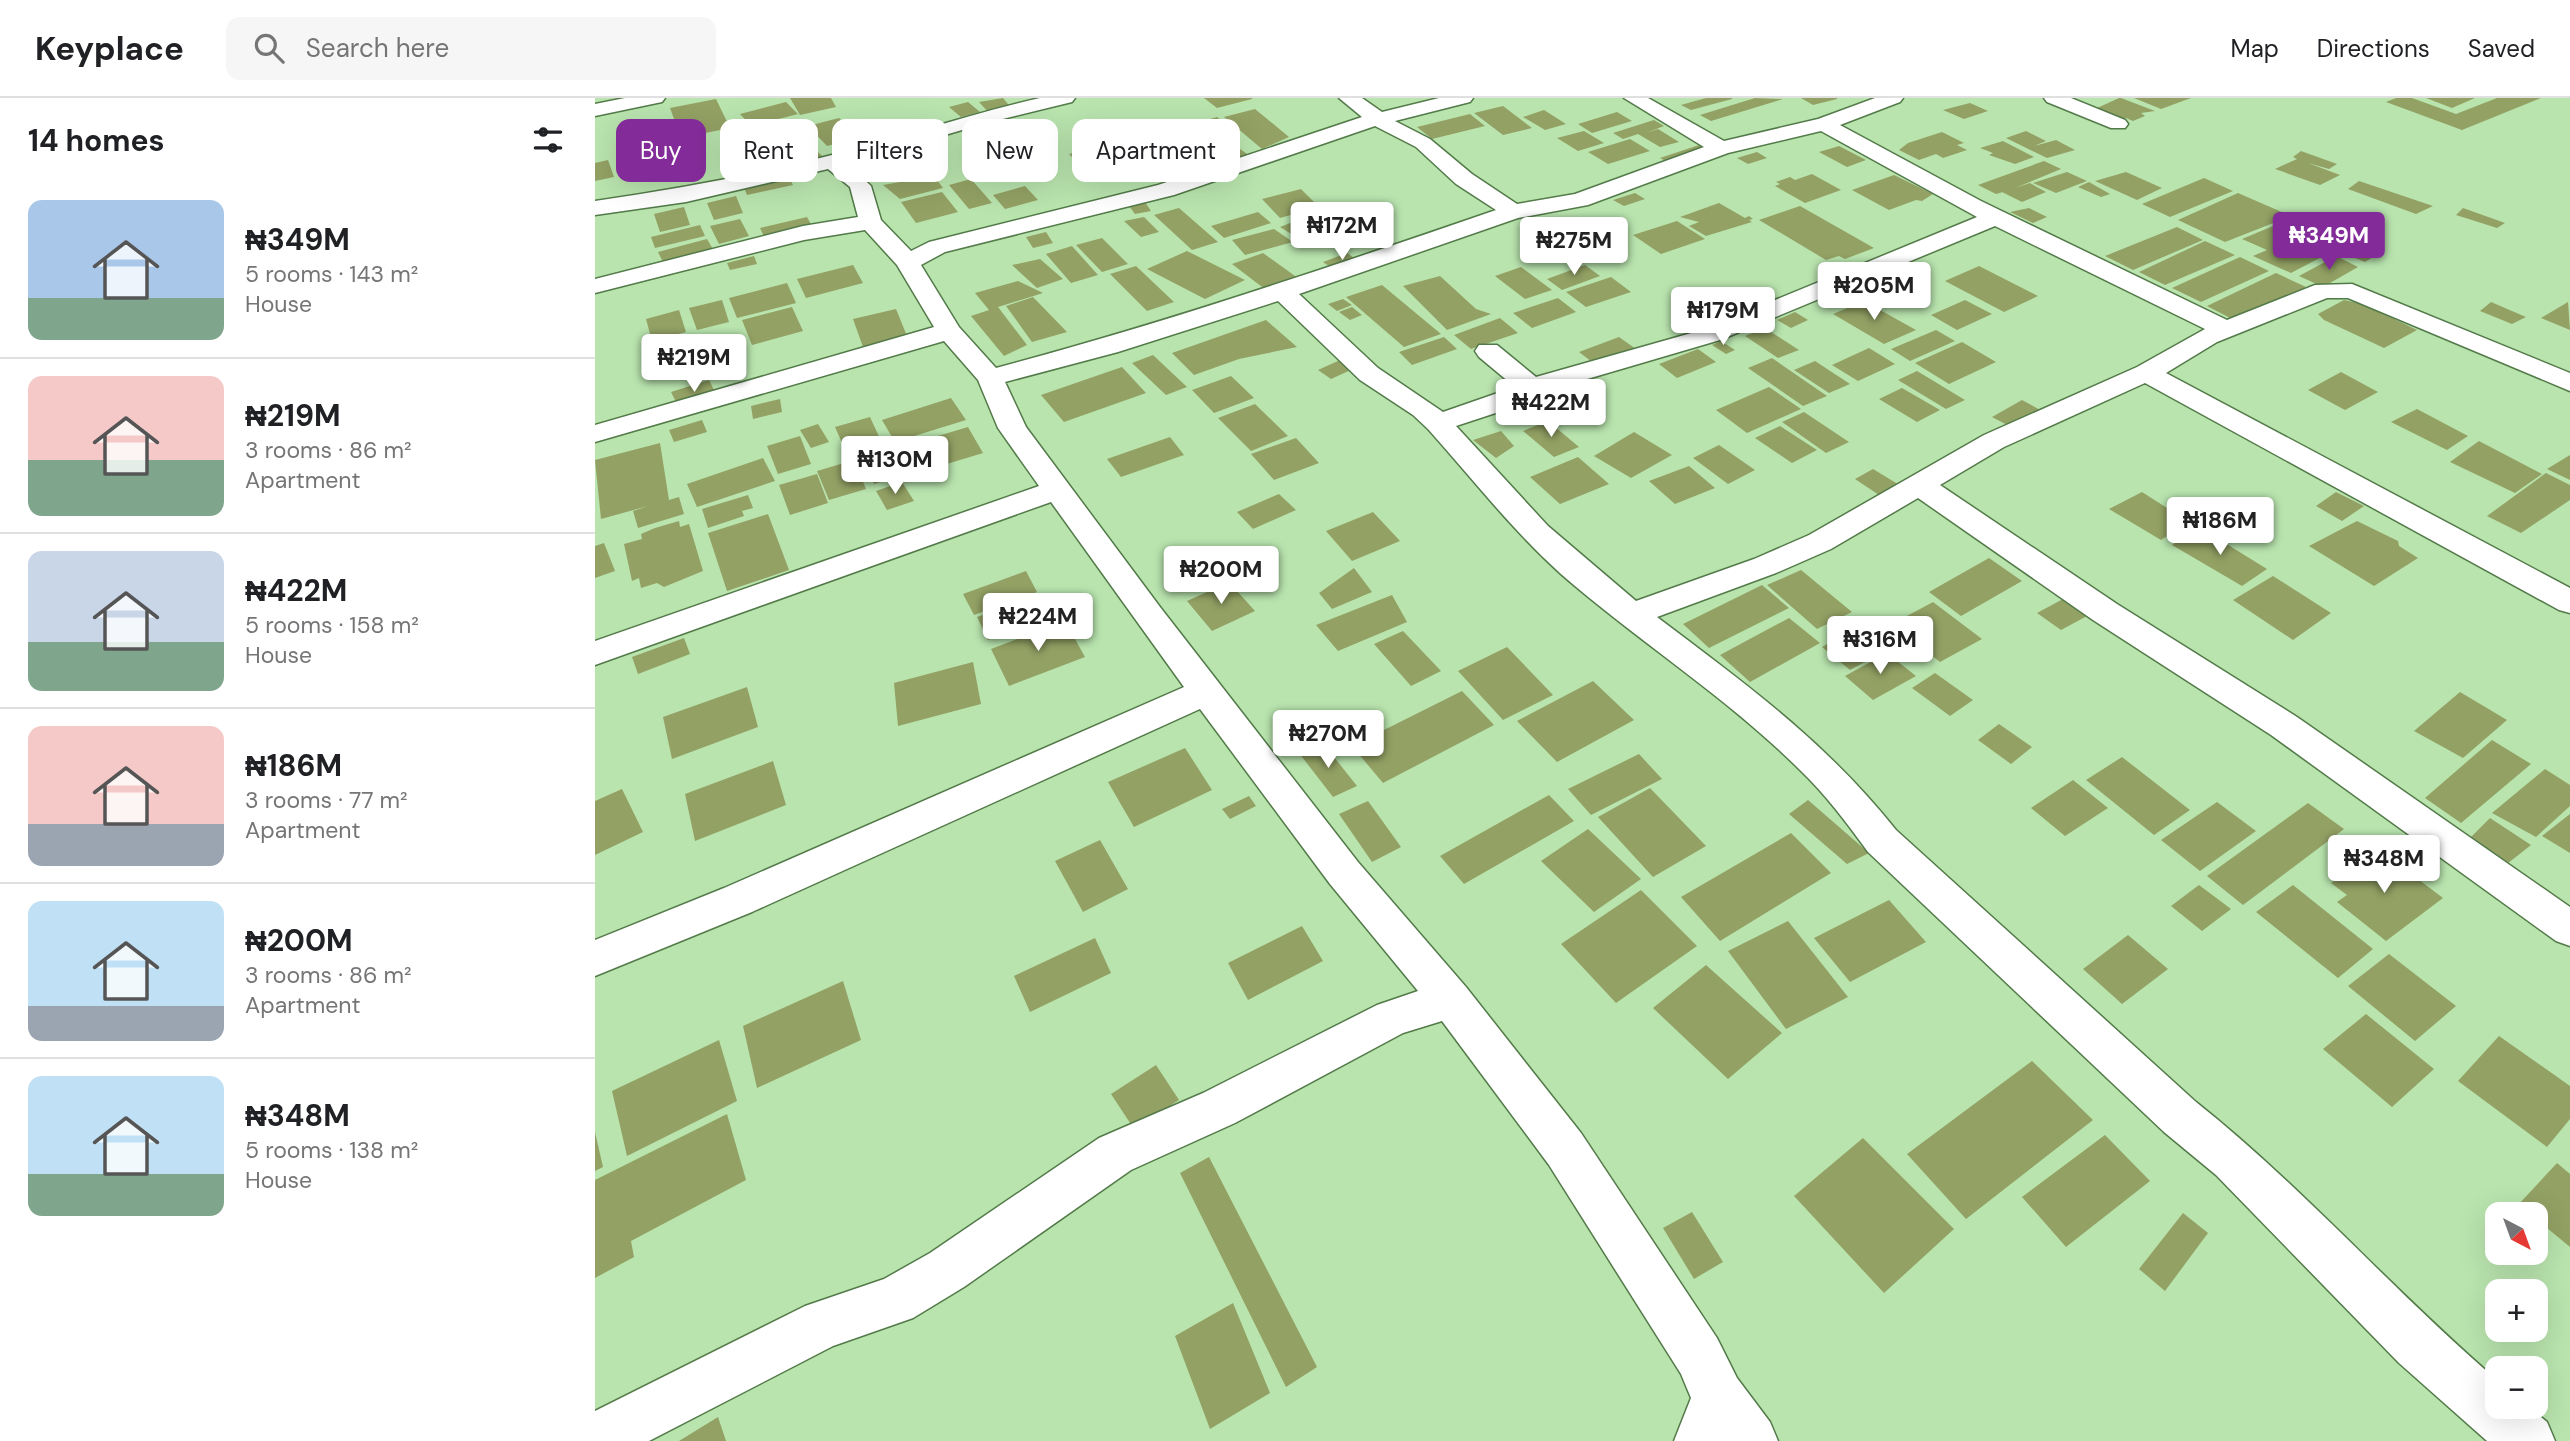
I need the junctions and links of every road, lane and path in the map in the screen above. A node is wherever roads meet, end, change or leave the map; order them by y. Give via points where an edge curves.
1 (655, 98) edge
2 (1065, 98) edge
3 (1349, 98) edge
4 (1463, 98) edge
5 (1634, 98) edge
6 (1893, 98) edge
7 (2054, 98) edge
8 (595, 110) edge
9 (1380, 119) junction
10 (1824, 124) junction
11 (2117, 124) dead end
12 (1721, 148) junction
13 (831, 162) junction
14 (595, 208) edge
15 (1513, 212) junction
16 (1997, 218) junction
17 (870, 222) junction
18 (907, 262) junction
19 (595, 286) edge
20 (1282, 292) junction
21 (2227, 330) junction
22 (949, 331) junction
23 (1488, 351) dead end
24 (2146, 373) junction
25 (990, 378) junction
26 (2570, 383) edge
27 (1533, 388) junction
28 (1438, 423) junction
29 (595, 434) edge
30 (1920, 485) junction
31 (1057, 490) junction
32 (2570, 602) edge
33 (1633, 614) junction
34 (595, 653) edge
35 (1208, 691) junction
36 (2570, 929) edge
37 (595, 958) edge
38 (1451, 1000) junction
39 (1709, 1419) edge
40 (595, 1440) edge
41 (1751, 1441) edge
42 (2528, 1441) edge

1 - 8 street
2 - 13 street
3 - 9 street
4 - 9 street
5 - 12 street
6 - 10 street
7 - 11 street
9 - 15 street via 1423,143 1464,179
9 - 18 street via 1166,190 937,247
10 - 12 street
10 - 16 street
12 - 15 street via 1580,200
13 - 14 street via 686,195
13 - 17 street via 853,175 865,189
15 - 20 street
16 - 21 street
16 - 27 street via 1711,335
17 - 18 street
17 - 19 street via 803,233
18 - 22 street
20 - 25 street
20 - 28 street via 1369,374
21 - 24 street
21 - 26 street via 2324,290 2352,291
22 - 25 street
22 - 29 street
23 - 27 street
24 - 30 street via 1994,441
24 - 32 street
25 - 31 street via 1012,428
27 - 28 street
28 - 33 street via 1541,538
30 - 33 street via 1795,553
30 - 36 street via 2284,726
31 - 34 street
31 - 35 street
33 - 42 street via 1748,699 1817,763 1858,807 1881,841 2180,1117 2232,1159 2417,1345
35 - 37 street via 738,900
35 - 38 street via 1344,873
38 - 39 street via 1565,1149 1699,1356
38 - 40 street via 1392,1018 1219,1108 1115,1154 947,1270 895,1300 823,1324
39 - 41 street

